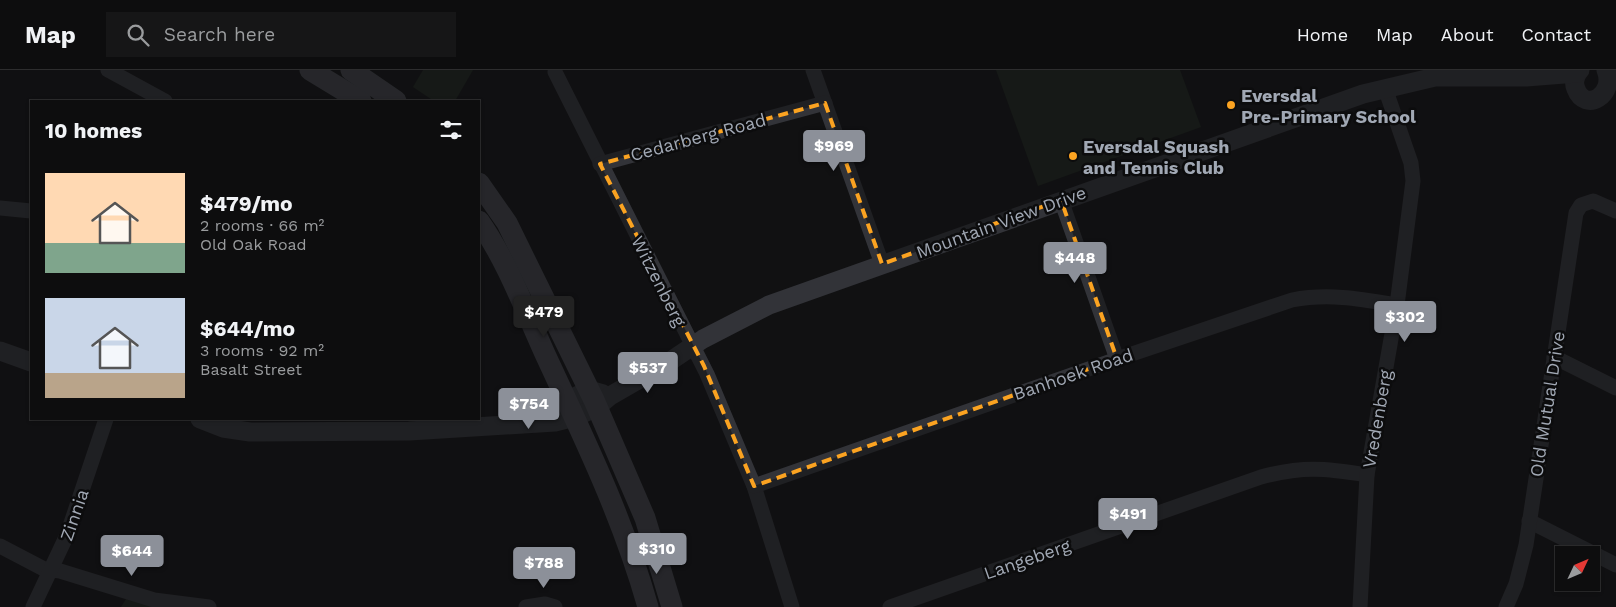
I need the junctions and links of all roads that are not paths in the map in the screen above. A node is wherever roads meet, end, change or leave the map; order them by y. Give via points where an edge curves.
1 (108, 70) edge
2 (310, 70) edge
3 (351, 70) edge
4 (813, 70) edge
5 (555, 72) dead end
6 (1578, 72) edge
7 (1526, 77) junction
8 (1609, 83) edge
9 (1385, 88) junction
10 (1580, 95) junction
11 (163, 100) edge
12 (359, 100) edge
13 (395, 100) edge
14 (825, 103) junction
15 (600, 164) junction
16 (480, 184) edge
17 (1061, 200) junction
18 (0, 208) edge
19 (30, 211) edge
20 (1616, 211) edge
21 (480, 223) edge
22 (882, 264) junction
23 (1396, 305) junction
24 (692, 347) junction
25 (0, 351) edge
26 (1554, 357) junction
27 (1116, 359) junction
28 (30, 362) edge
29 (1616, 388) edge
30 (599, 398) junction
31 (571, 408) junction
32 (480, 415) edge
33 (106, 420) edge
34 (204, 420) edge
35 (217, 420) edge
36 (338, 420) edge
37 (407, 425) edge
38 (1367, 475) junction
39 (754, 486) junction
40 (1530, 521) junction
41 (0, 546) edge
42 (1616, 565) edge
43 (52, 570) junction
44 (33, 607) edge
45 (209, 607) edge
46 (526, 607) edge
47 (555, 607) edge
48 (648, 607) edge
49 (672, 607) edge
50 (792, 607) edge
51 (890, 607) edge
52 (1360, 607) edge
53 (1506, 607) edge

1 - 11 street
2 - 12 main road
3 - 13 main road
4 - 14 street
5 - 15 street, Witzenberg
6 - 7 street, Mountain View Drive
6 - 10 street via 1575,85
7 - 9 street, Mountain View Drive via 1435,77
7 - 10 street, Mountain View Drive
8 - 10 street, Mountain View Drive via 1589,100
9 - 17 street, Mountain View Drive
9 - 23 street, Vredenberg via 1413,172
14 - 15 street, Cedarberg Road
14 - 22 street
15 - 24 street, Witzenberg
16 - 30 main road via 507,223
17 - 22 street, Mountain View Drive
17 - 27 street
18 - 19 street
20 - 26 street, Old Mutual Drive via 1598,202 1585,203 1576,213
21 - 31 main road via 502,260
22 - 24 street, Mountain View Drive via 769,305
23 - 27 street, Banhoek Road via 1316,295 1292,300
23 - 38 street, Vredenberg
24 - 30 street, Mountain View Drive
24 - 39 street, Witzenberg via 707,374
25 - 28 street
26 - 29 street
26 - 40 street, Old Mutual Drive
27 - 39 street, Banhoek Road
30 - 31 street, Mountain View Drive
30 - 49 main road via 645,518
31 - 32 street, Mountain View Drive
31 - 37 street, Mountain View Drive via 547,424
31 - 48 main road via 618,513
33 - 43 street, Zinnia
34 - 37 street, Mountain View Drive via 224,428 250,432
35 - 36 street, Mountain View Drive via 261,423
38 - 51 street, Langeberg via 1320,468 1286,470
38 - 52 street, Vredenberg
39 - 50 street, Witzenberg
40 - 42 street
40 - 53 street, Old Mutual Drive via 1516,584
41 - 43 street
43 - 44 street, Zinnia
43 - 45 street via 154,600
46 - 47 street via 545,604

